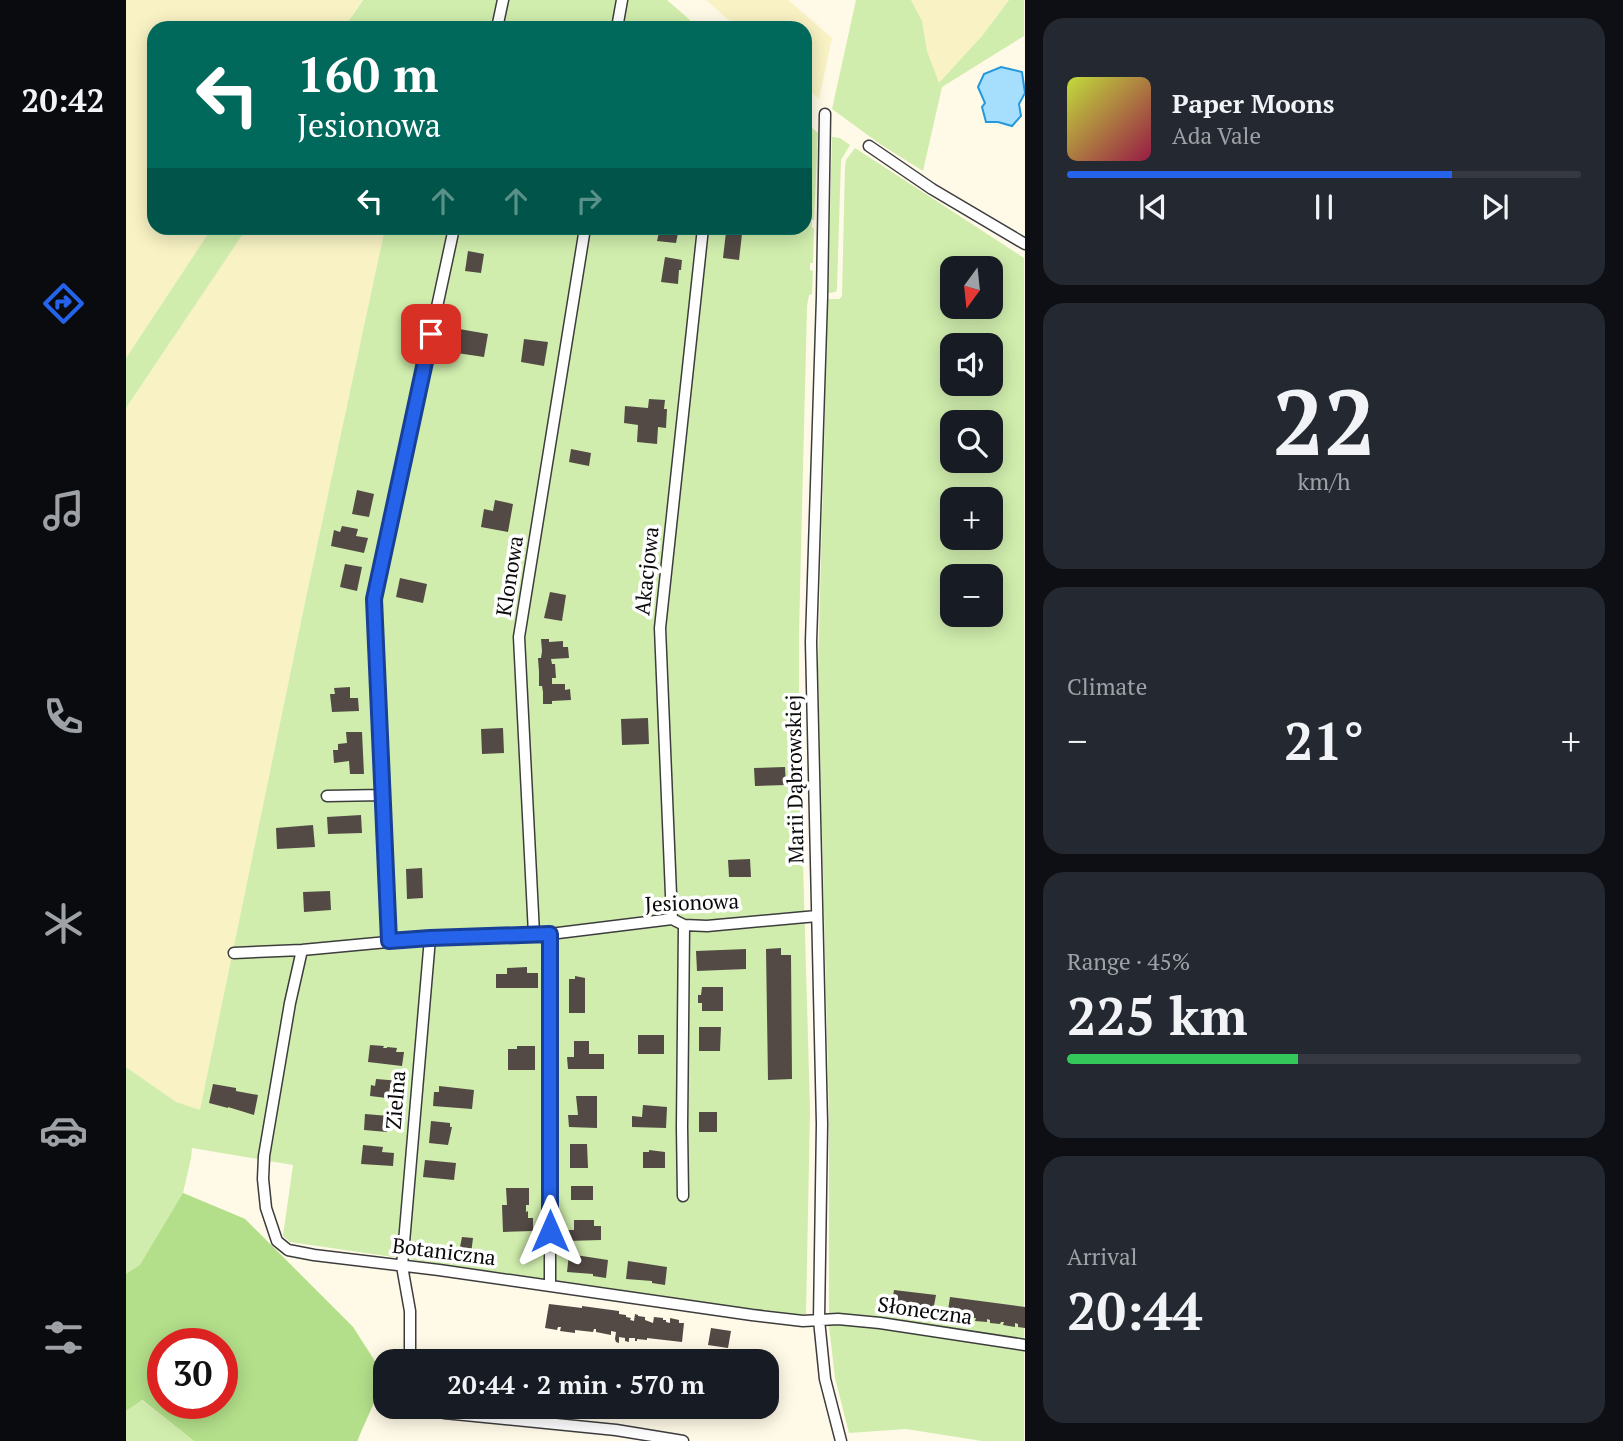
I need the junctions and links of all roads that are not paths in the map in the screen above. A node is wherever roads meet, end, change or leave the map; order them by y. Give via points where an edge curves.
1 (503, 0) edge
2 (622, 0) edge
3 (498, 21) edge
4 (618, 21) edge
5 (825, 114) dead end
6 (869, 146) dead end
7 (452, 235) edge
8 (584, 235) edge
9 (703, 235) edge
10 (1024, 244) edge
11 (383, 795) junction
12 (327, 796) dead end
13 (817, 916) junction
14 (673, 919) junction
15 (684, 925) junction
16 (534, 934) junction
17 (550, 934) junction
18 (430, 938) junction
19 (389, 941) junction
20 (302, 950) junction
21 (234, 953) dead end
22 (683, 1196) dead end
23 (401, 1266) junction
24 (550, 1286) junction
25 (819, 1320) junction
26 (1024, 1345) edge
27 (410, 1349) edge
28 (505, 1419) edge
29 (683, 1441) edge
30 (841, 1441) edge

1 - 3 street
2 - 4 street
5 - 13 street, Marii Dąbrowskiej via 811,642
6 - 10 street
7 - 11 street via 374,599
8 - 16 street, Klonowa via 519,638
9 - 14 street, Akacjowa via 660,628
11 - 12 street
11 - 19 street
13 - 15 street, Jesionowa
13 - 25 street, Marii Dąbrowskiej via 822,1124
14 - 15 street, Jesionowa
14 - 17 street, Jesionowa
15 - 22 street
16 - 17 street, Jesionowa
16 - 18 street, Jesionowa
17 - 24 street
18 - 19 street, Jesionowa
18 - 23 street, Zielna
19 - 20 street, Jesionowa
20 - 21 street, Jesionowa
20 - 23 street, Botaniczna via 264,1156 266,1208 277,1241 288,1250
23 - 24 street, Botaniczna
23 - 27 street, Zielna via 410,1311
24 - 25 street, Botaniczna
25 - 26 street, Słoneczna via 880,1323
25 - 30 street, Marii Dąbrowskiej via 825,1378
28 - 29 street

